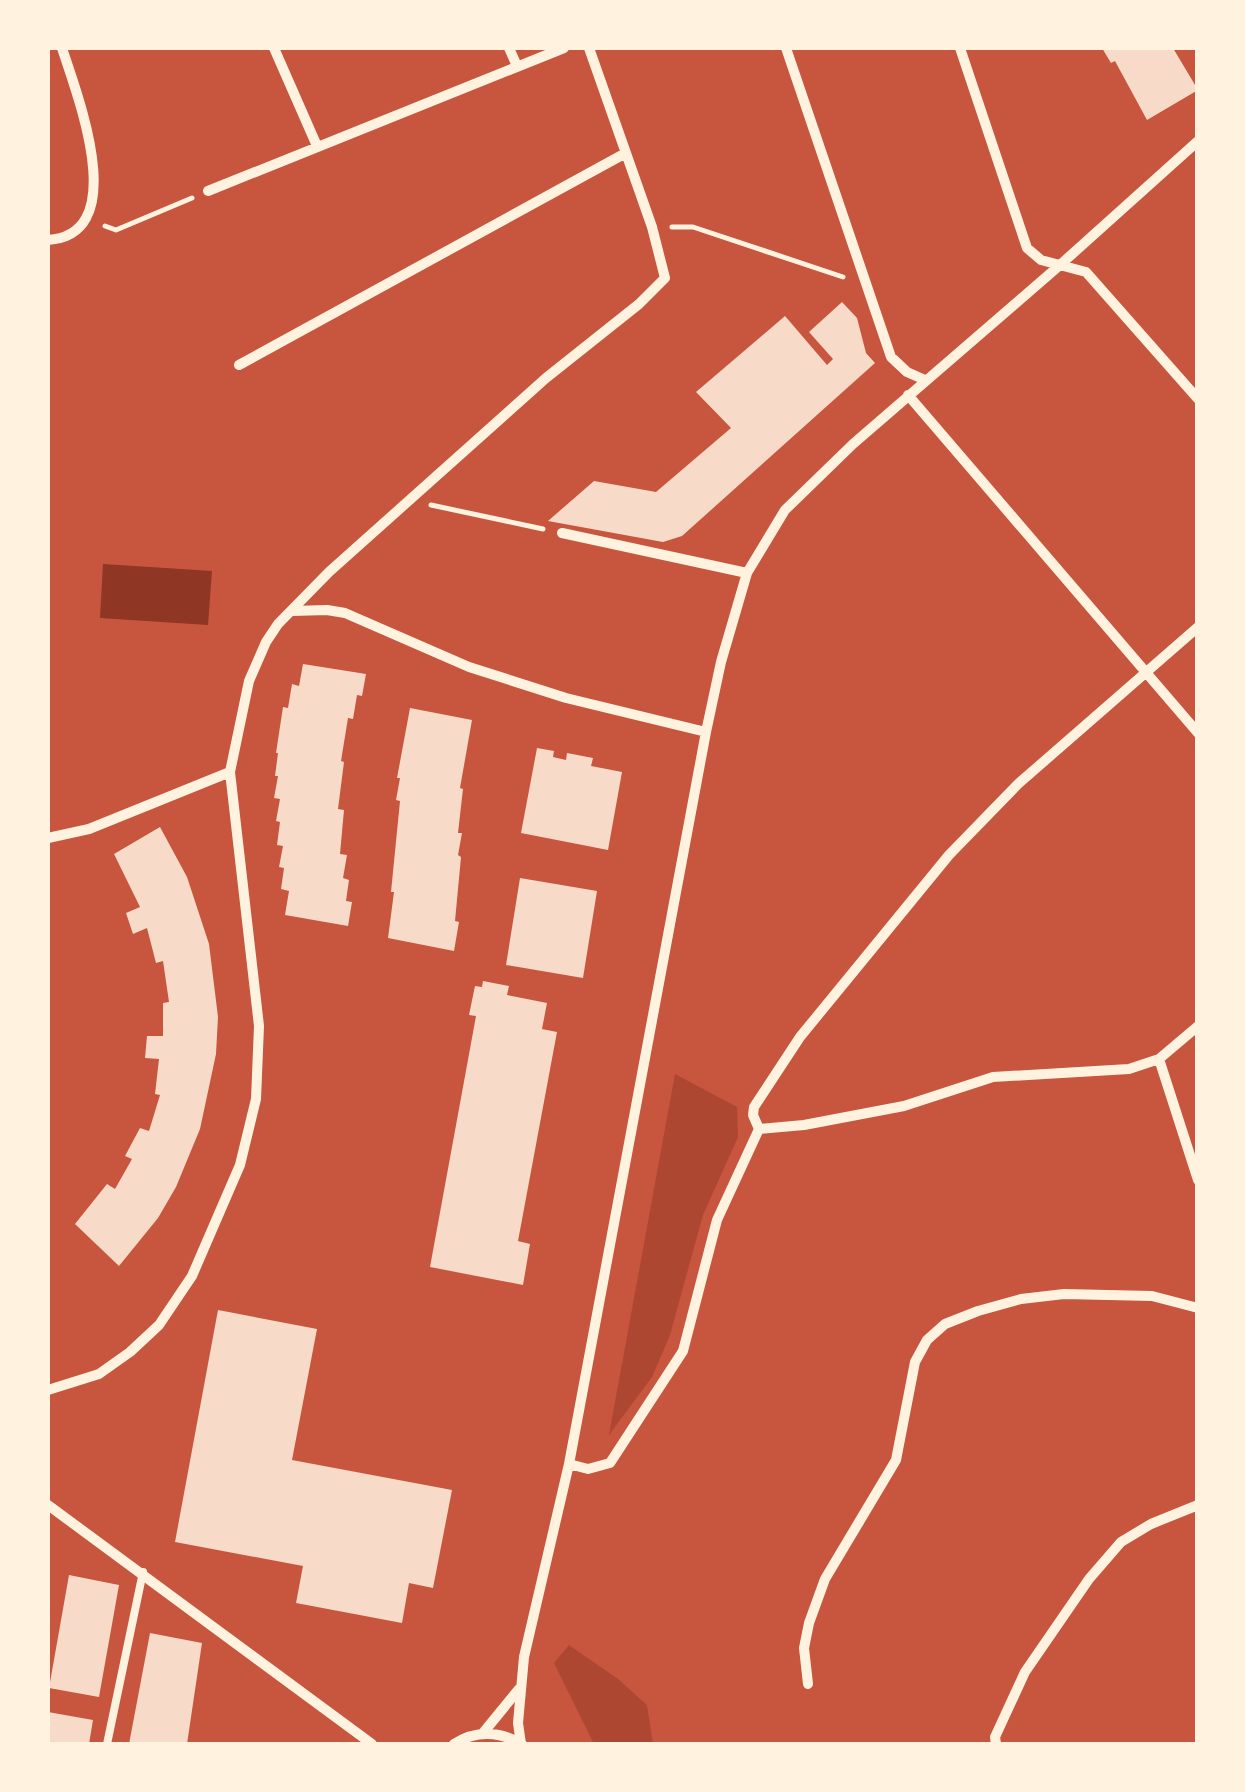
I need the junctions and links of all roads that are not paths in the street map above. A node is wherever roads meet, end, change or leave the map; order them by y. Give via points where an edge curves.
1 (62, 48) edge
2 (274, 48) edge
3 (509, 48) edge
4 (564, 48) edge
5 (589, 48) edge
6 (786, 48) edge
7 (960, 48) edge
8 (518, 66) junction
9 (1198, 141) edge
10 (317, 146) junction
11 (624, 154) junction
12 (208, 191) road end
13 (48, 240) edge
14 (1060, 266) junction
15 (238, 365) dead end
16 (924, 380) junction
17 (908, 395) junction
18 (1198, 400) edge
19 (562, 534) road end
20 (746, 573) junction
21 (291, 611) junction
22 (1198, 627) edge
23 (1145, 673) junction
24 (706, 732) junction
25 (1198, 734) edge
26 (230, 772) junction
27 (48, 838) edge
28 (1198, 1026) edge
29 (1159, 1060) junction
30 (759, 1129) junction
31 (1198, 1180) edge
32 (1198, 1308) edge
33 (48, 1390) edge
34 (569, 1464) junction
35 (48, 1505) edge
36 (1198, 1505) edge
37 (142, 1572) junction
38 (808, 1684) dead end
39 (519, 1688) junction
40 (483, 1734) junction
41 (107, 1744) edge
42 (372, 1744) edge
43 (454, 1744) edge
44 (522, 1744) edge
45 (996, 1744) edge

1 - 13 street via 94,190 72,232
2 - 10 street
3 - 8 street
4 - 8 street
5 - 11 street
6 - 16 street via 891,357
7 - 14 street via 1027,248
8 - 10 street
9 - 14 street
10 - 12 street
11 - 15 street
11 - 21 street via 665,278
14 - 16 street
14 - 18 street via 1086,272
16 - 17 street
17 - 20 street via 785,510
17 - 23 street
19 - 20 street
20 - 24 street
21 - 24 street via 344,613 468,667
21 - 26 street via 266,642 249,682
22 - 23 street
23 - 25 street
23 - 30 street via 1018,784 949,855 800,1037 754,1107
24 - 34 street
26 - 27 street via 89,829
26 - 33 street via 259,1026 256,1098 240,1165 192,1276 158,1325 99,1374
28 - 29 street
29 - 30 street via 1130,1070 992,1077 904,1106
29 - 31 street
30 - 34 street via 718,1220 683,1351 610,1463 588,1469
32 - 38 street via 1152,1296 1021,1299 945,1324 927,1340 915,1362 896,1460 825,1578 809,1624
34 - 39 street
35 - 37 street
36 - 45 street via 1121,1542 1088,1579 1025,1672
37 - 41 lane
37 - 42 street
39 - 40 street
39 - 44 street
40 - 43 street
40 - 44 street

